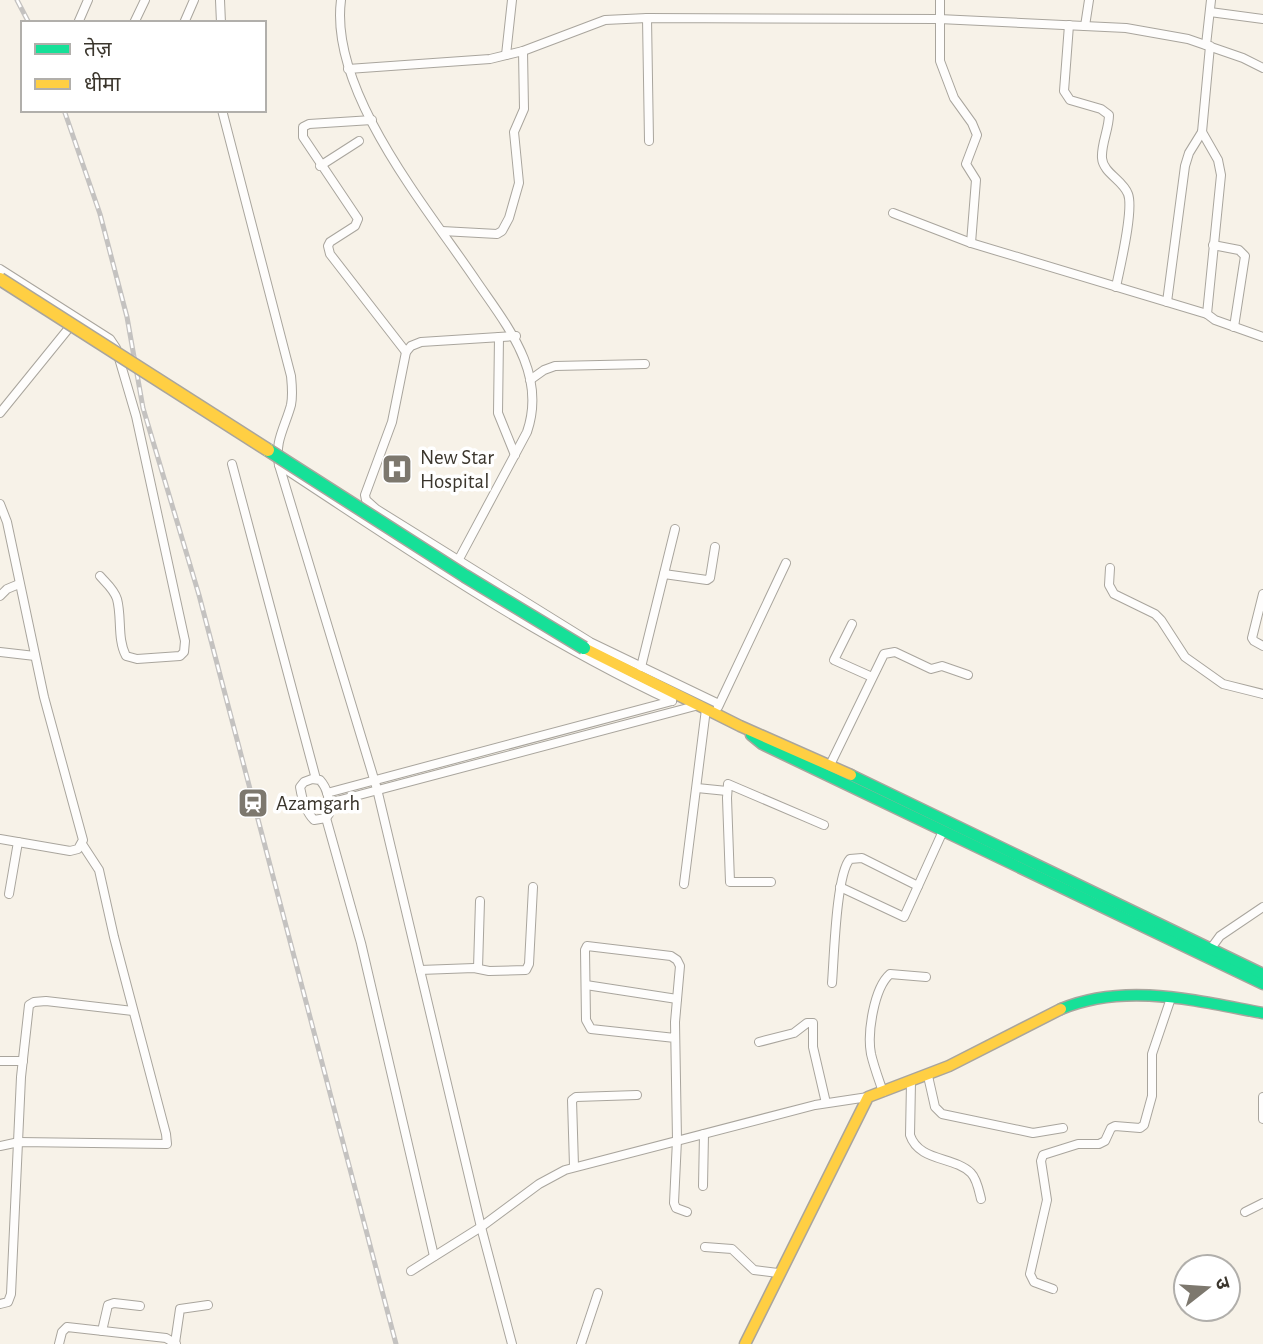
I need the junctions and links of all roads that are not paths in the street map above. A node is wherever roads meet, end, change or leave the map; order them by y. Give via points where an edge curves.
1 (88, 0) edge
2 (145, 0) edge
3 (194, 0) edge
4 (220, 0) edge
5 (341, 0) edge
6 (512, 0) edge
7 (940, 0) edge
8 (1089, 0) edge
9 (1211, 0) edge
10 (1210, 12) junction
11 (646, 18) junction
12 (939, 19) junction
13 (1263, 19) edge
14 (79, 21) edge
15 (135, 21) edge
16 (185, 21) edge
17 (221, 21) edge
18 (1069, 25) junction
19 (1085, 26) junction
20 (1208, 46) junction
21 (523, 51) junction
22 (506, 55) junction
23 (1263, 68) edge
24 (348, 69) junction
25 (223, 112) edge
26 (372, 120) junction
27 (1202, 132) junction
28 (359, 141) dead end
29 (649, 141) dead end
30 (320, 166) junction
31 (893, 213) dead end
32 (442, 230) junction
33 (971, 243) junction
34 (1213, 245) junction
35 (0, 269) edge
36 (0, 279) edge
37 (1116, 287) junction
38 (1167, 302) junction
39 (1207, 314) junction
40 (78, 319) junction
41 (1234, 327) junction
42 (516, 336) junction
43 (499, 337) junction
44 (1263, 337) edge
45 (406, 352) junction
46 (645, 364) dead end
47 (530, 380) junction
48 (0, 413) edge
49 (515, 455) junction
50 (232, 464) dead end
51 (279, 465) junction
52 (0, 504) edge
53 (675, 529) dead end
54 (715, 547) dead end
55 (459, 559) junction
56 (786, 563) dead end
57 (1110, 568) dead end
58 (663, 574) junction
59 (100, 576) dead end
60 (19, 584) junction
61 (1263, 594) edge
62 (0, 596) edge
63 (852, 624) dead end
64 (1263, 646) edge
65 (0, 652) edge
66 (35, 656) junction
67 (641, 667) junction
68 (968, 676) dead end
69 (872, 677) junction
70 (1263, 695) edge
71 (678, 699) junction
72 (710, 708) junction
73 (740, 726) junction
74 (830, 765) junction
75 (316, 779) junction
76 (375, 785) junction
77 (697, 788) junction
78 (727, 791) junction
79 (328, 798) junction
80 (326, 818) junction
81 (824, 825) dead end
82 (943, 831) junction
83 (0, 839) edge
84 (18, 842) junction
85 (82, 844) junction
86 (771, 883) dead end
87 (684, 884) dead end
88 (918, 886) junction
89 (533, 887) dead end
90 (840, 887) junction
91 (9, 894) dead end
92 (480, 901) dead end
93 (1263, 907) edge
94 (1208, 953) junction
95 (478, 968) junction
96 (420, 970) junction
97 (1263, 974) edge
98 (926, 976) dead end
99 (832, 983) dead end
100 (1263, 984) edge
101 (586, 985) junction
102 (1171, 998) junction
103 (677, 999) junction
104 (133, 1011) junction
105 (1263, 1013) edge
106 (675, 1038) junction
107 (759, 1042) dead end
108 (0, 1061) edge
109 (23, 1061) junction
110 (928, 1076) junction
111 (911, 1082) junction
112 (883, 1092) junction
113 (637, 1095) dead end
114 (868, 1097) junction
115 (1263, 1097) edge
116 (827, 1103) junction
117 (1263, 1119) edge
118 (1063, 1128) dead end
119 (704, 1133) junction
120 (677, 1140) junction
121 (19, 1142) junction
122 (0, 1146) edge
123 (575, 1166) junction
124 (703, 1186) dead end
125 (981, 1199) dead end
126 (1263, 1203) edge
127 (687, 1212) dead end
128 (1245, 1212) dead end
129 (481, 1227) junction
130 (705, 1247) dead end
131 (434, 1256) junction
132 (411, 1270) dead end
133 (778, 1273) junction
134 (1053, 1289) dead end
135 (598, 1293) dead end
136 (0, 1304) edge
137 (140, 1306) dead end
138 (208, 1306) dead end
139 (102, 1331) junction
140 (175, 1343) edge
141 (59, 1344) edge
142 (512, 1344) edge
143 (581, 1344) edge
144 (745, 1344) edge

1 - 14 street
2 - 15 street
3 - 16 street
4 - 17 street
5 - 24 street via 340,35
6 - 22 street
7 - 12 street
8 - 19 street
9 - 10 street
10 - 13 street
10 - 20 street
11 - 12 street
11 - 21 street via 606,20
11 - 29 street
12 - 18 street
12 - 33 street via 942,68 977,135 966,164 976,180
18 - 19 street
18 - 37 street via 1064,91 1070,100 1109,115 1102,158 1129,196
19 - 20 street via 1146,30
20 - 23 street
20 - 27 street
21 - 22 street
21 - 32 street via 524,109 514,132 519,183 509,218 497,233
22 - 24 street
24 - 26 street
25 - 51 street via 291,376 293,392 276,448
26 - 30 street via 303,127 306,144
26 - 32 street
27 - 34 street via 1221,167
27 - 38 street via 1185,166
28 - 30 street
30 - 45 street via 358,219 355,226 330,242 328,250
31 - 33 street
32 - 42 street
33 - 37 street
34 - 39 street
34 - 41 street via 1239,250 1245,256
35 - 40 street
36 - 71 main road, bridge via 465,576
37 - 38 street
38 - 39 street
39 - 41 street
40 - 48 street
40 - 59 street via 117,348 184,652 137,659 126,656 117,599
41 - 44 street
42 - 43 street
42 - 47 street
43 - 45 street via 422,342
43 - 49 street via 498,413
45 - 55 street via 392,422 366,500
46 - 47 street via 555,366
47 - 49 street via 530,422
49 - 55 street
50 - 75 street
51 - 71 street via 491,604 596,664
51 - 76 street
52 - 60 street
53 - 58 street
54 - 58 street via 707,580
55 - 67 street via 590,642
56 - 72 street
57 - 70 street via 1109,585 1114,594 1155,614 1185,657 1223,684
58 - 67 street
60 - 62 street
60 - 66 street
61 - 64 street via 1252,638
63 - 69 street via 834,660
65 - 66 street
66 - 85 street
67 - 72 street
68 - 69 street via 942,666 931,669 891,652 884,654
69 - 74 street
71 - 72 main road
71 - 76 street
72 - 73 main road
72 - 76 street
72 - 77 street
73 - 74 main road
73 - 82 main road via 762,744
74 - 94 main road
75 - 79 street via 324,785
75 - 80 street via 300,787 307,814 314,820
76 - 79 street
76 - 96 street
77 - 78 street
77 - 87 street
78 - 81 street via 728,784
78 - 86 street via 730,882
79 - 80 street
80 - 131 street via 361,943
82 - 88 street
82 - 94 main road
83 - 84 street
84 - 85 street via 70,851
84 - 91 street
85 - 104 street via 99,870
88 - 90 street via 904,916
88 - 90 street via 858,857 845,864
89 - 95 street via 527,968 497,972
90 - 99 street
92 - 95 street
93 - 94 street via 1224,932
94 - 97 main road
94 - 100 main road
95 - 96 street
96 - 129 street
98 - 112 street via 888,975 879,994 871,1016 870,1049
101 - 103 street
101 - 103 street via 587,946 671,956 680,966
101 - 106 street via 591,1029
102 - 105 main road
102 - 110 main road via 1116,995 1083,1001
102 - 134 street via 1152,1054 1152,1096 1144,1125 1115,1126 1099,1144 1077,1144 1042,1155 1047,1200 1030,1274 1034,1282
103 - 106 street
104 - 109 street via 34,1002 28,1010
104 - 121 street via 167,1144
106 - 120 street
107 - 116 street via 813,1023 813,1046
108 - 109 street
109 - 121 street
110 - 111 main road
110 - 118 street via 935,1107 942,1114 1033,1133
111 - 112 main road
111 - 125 street via 913,1143 969,1172
112 - 114 main road
113 - 123 street via 572,1100
114 - 116 street
114 - 133 main road
115 - 117 street
116 - 119 street
119 - 120 street
119 - 124 street
120 - 123 street
120 - 127 street via 674,1203
121 - 122 street
121 - 136 street via 11,1294 8,1302
123 - 129 street via 539,1184
126 - 128 street
129 - 131 street
129 - 142 street
130 - 133 street via 732,1249 754,1270
131 - 132 street
133 - 144 main road
135 - 143 street
137 - 139 street via 110,1304
138 - 140 street via 180,1309
139 - 140 street
139 - 141 street via 67,1327

